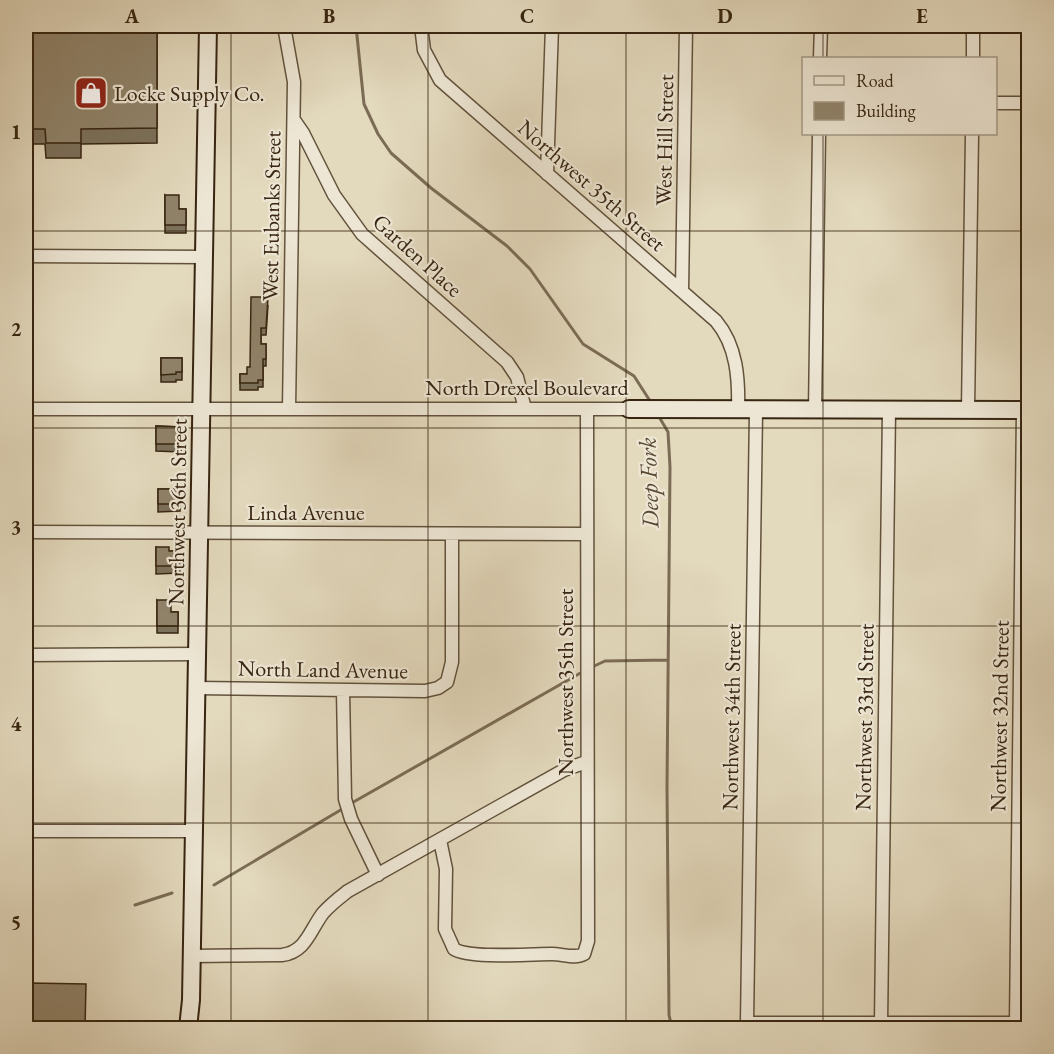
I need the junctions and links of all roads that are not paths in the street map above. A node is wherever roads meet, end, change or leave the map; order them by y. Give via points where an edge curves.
1 (207, 26) edge
2 (284, 26) edge
3 (421, 26) edge
4 (552, 26) edge
5 (686, 26) edge
6 (821, 26) edge
7 (973, 26) edge
8 (820, 57) edge
9 (973, 57) edge
10 (997, 103) edge
11 (1029, 103) edge
12 (294, 120) junction
13 (819, 135) edge
14 (972, 135) edge
15 (547, 174) junction
16 (26, 256) edge
17 (204, 257) junction
18 (682, 291) junction
19 (201, 408) junction
20 (26, 409) edge
21 (289, 409) junction
22 (525, 409) junction
23 (587, 409) junction
24 (629, 409) joint
25 (889, 410) junction
26 (968, 410) junction
27 (1026, 410) edge
28 (738, 411) junction
29 (756, 411) junction
30 (815, 411) junction
31 (26, 532) edge
32 (199, 532) junction
33 (452, 534) junction
34 (586, 534) junction
35 (197, 654) junction
36 (26, 655) edge
37 (196, 688) junction
38 (343, 690) junction
39 (586, 762) junction
40 (26, 831) edge
41 (194, 831) junction
42 (440, 840) junction
43 (378, 875) junction
44 (192, 956) junction
45 (881, 1023) junction
46 (1022, 1023) edge
47 (973, 1026) edge
48 (190, 1029) edge

1 - 17 main road, Northwest 36th Street
2 - 12 street, West Eubanks Street via 293,63
3 - 15 street, Northwest 35th Street via 424,50 440,80
4 - 15 street
5 - 18 street, West Hill Street
6 - 8 street
7 - 9 street
10 - 11 street
12 - 21 street, West Eubanks Street
12 - 22 street, Garden Place via 354,224 507,362 517,378
13 - 30 street
14 - 26 street
15 - 18 street, Northwest 35th Street
16 - 17 street
17 - 19 main road, Northwest 36th Street
18 - 28 street, Northwest 35th Street via 716,321 729,339 736,366
19 - 20 street, North Drexel Boulevard
19 - 21 street, North Drexel Boulevard
19 - 32 main road, Northwest 36th Street
21 - 22 street, North Drexel Boulevard
22 - 23 street, North Drexel Boulevard
23 - 24 street, North Drexel Boulevard
23 - 34 street, Northwest 35th Street
24 - 28 main road, North Drexel Boulevard
25 - 26 main road, North Drexel Boulevard
25 - 30 main road, North Drexel Boulevard
25 - 45 street, Northwest 33rd Street
26 - 27 main road, North Drexel Boulevard
27 - 46 street, Northwest 32nd Street
28 - 29 main road, North Drexel Boulevard
29 - 30 main road, North Drexel Boulevard
29 - 45 street, Northwest 34th Street via 747,1023
31 - 32 street, Linda Avenue
32 - 33 street, Linda Avenue
32 - 35 main road, Northwest 36th Street
33 - 34 street, Linda Avenue
33 - 38 street, North Land Avenue via 452,662 447,682 425,691
34 - 39 street, Northwest 35th Street
35 - 36 street
35 - 37 main road, Northwest 36th Street
37 - 38 street, North Land Avenue
37 - 41 main road, Northwest 36th Street
38 - 43 street via 345,799
39 - 42 street via 564,770
39 - 42 street, Northwest 35th Street via 588,941 584,954 474,954 454,949 445,929 446,869
40 - 41 street
41 - 44 main road, Northwest 36th Street
42 - 43 street
43 - 44 street via 334,901 294,952
44 - 48 main road, Northwest 36th Street
45 - 47 street
46 - 47 street

